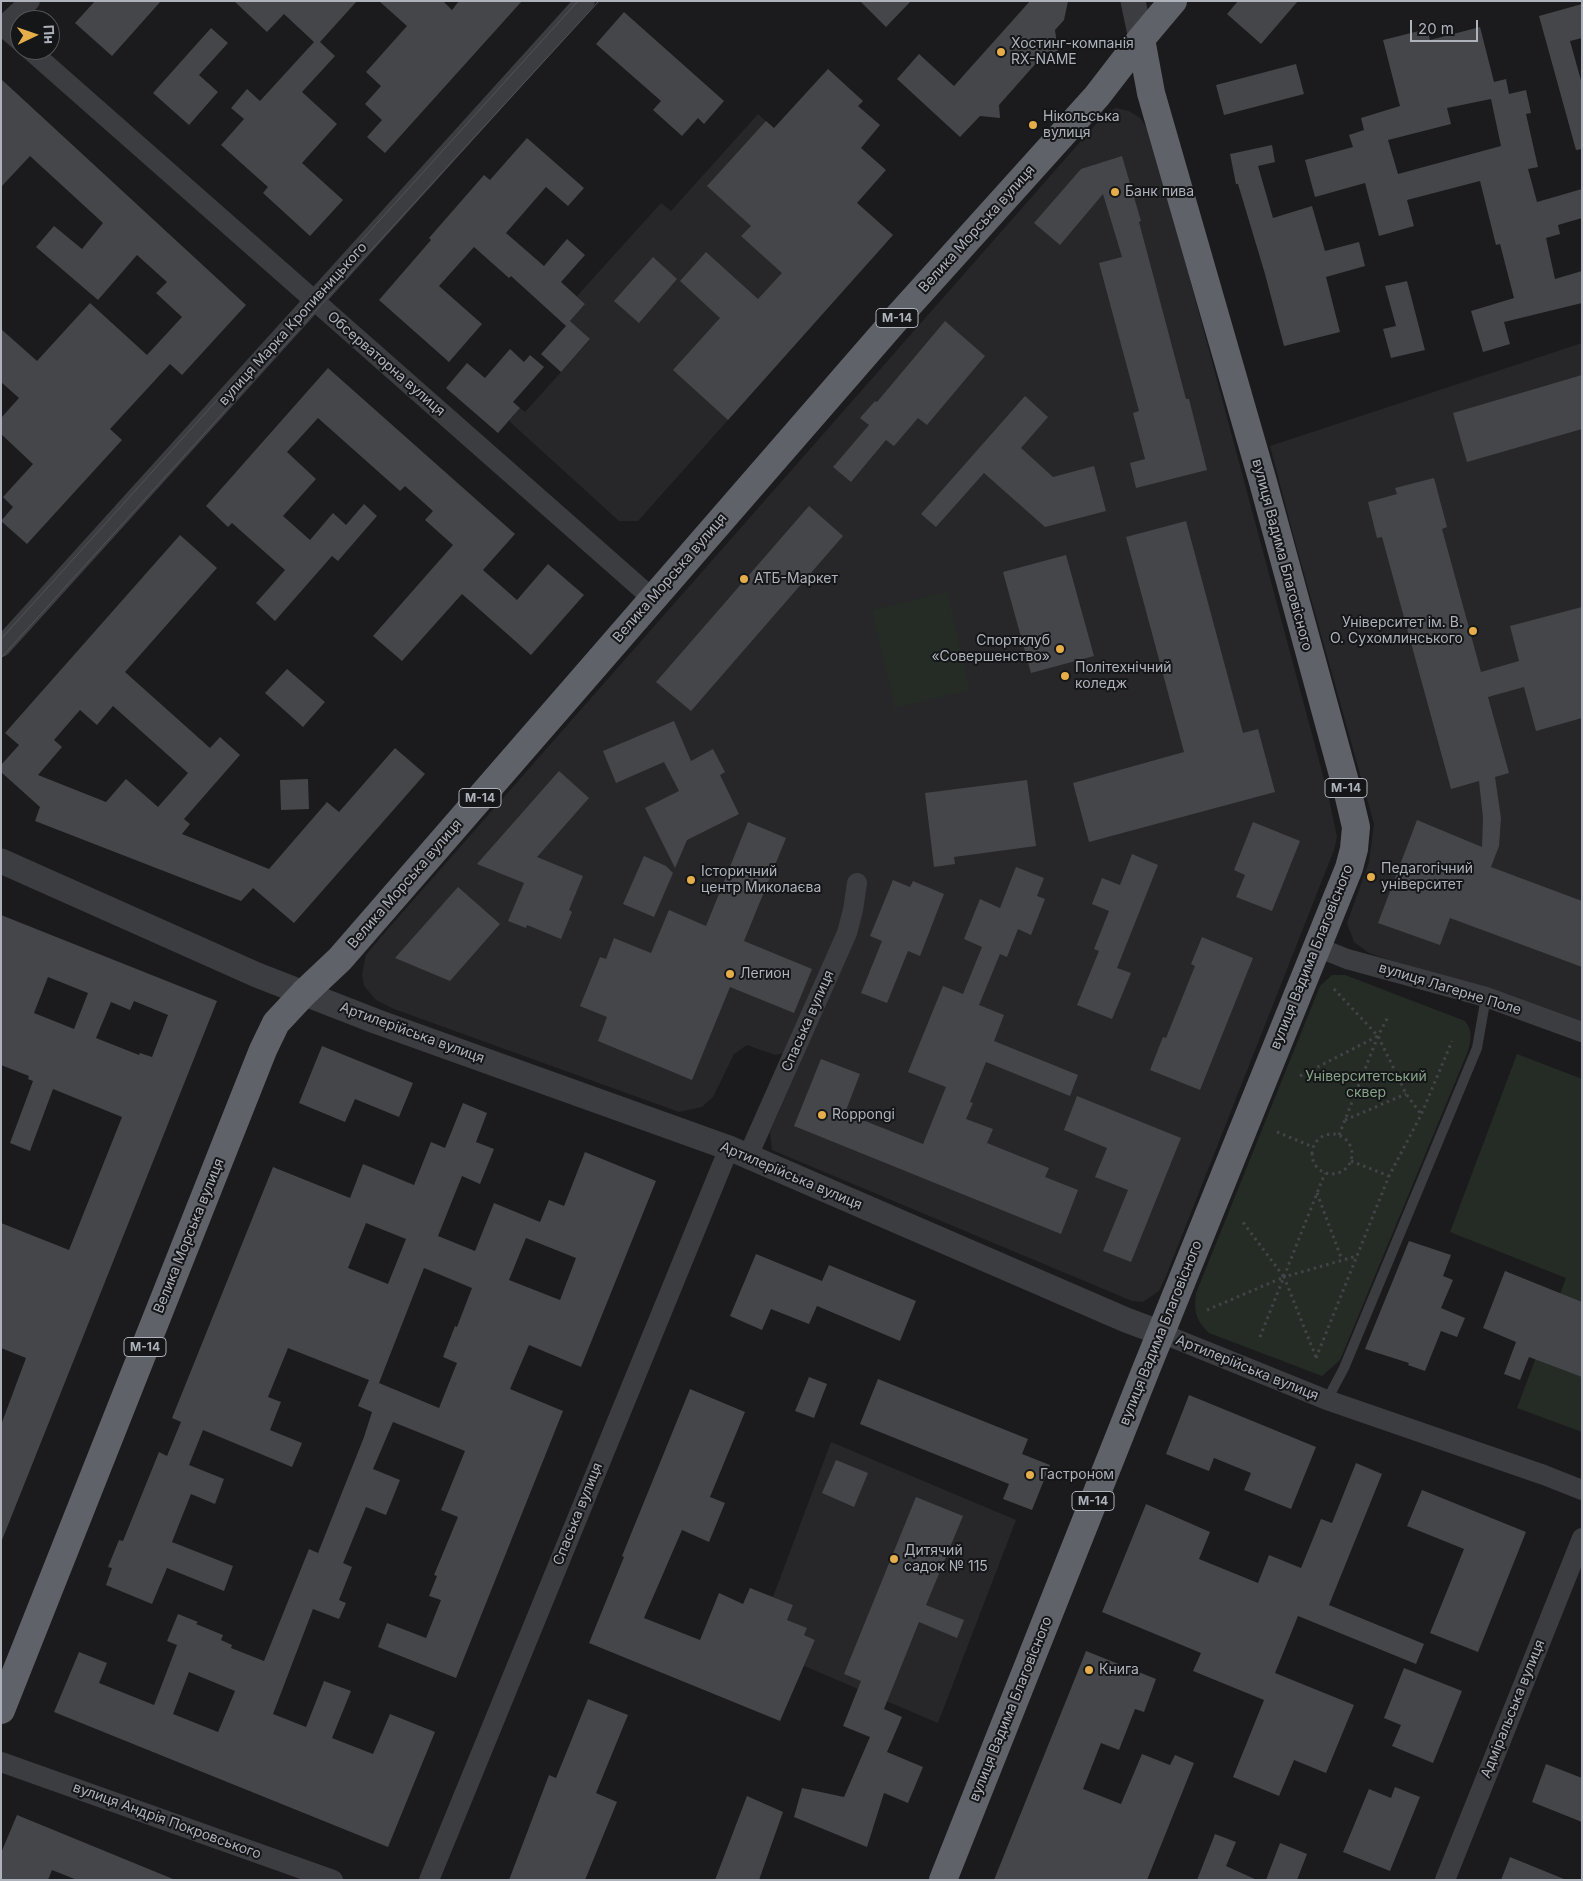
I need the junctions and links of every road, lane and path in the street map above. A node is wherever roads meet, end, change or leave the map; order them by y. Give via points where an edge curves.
1 (30, 1) edge
2 (585, 1) edge
3 (1133, 1) edge
4 (1173, 1) edge
5 (2, 26) edge
6 (1141, 38) junction
7 (41, 60) edge
8 (314, 301) junction
9 (652, 598) junction
10 (1, 647) edge
11 (1, 861) edge
12 (857, 883) dead end
13 (1317, 947) junction
14 (1334, 989) dead end
15 (304, 993) junction
16 (1486, 997) junction
17 (1389, 1015) dead end
18 (1582, 1032) edge
19 (1378, 1036) junction
20 (1452, 1041) dead end
21 (1300, 1076) dead end
22 (1406, 1094) junction
23 (1421, 1115) junction
24 (1345, 1120) junction
25 (1277, 1132) dead end
26 (1339, 1135) junction
27 (1313, 1147) junction
28 (738, 1152) junction
29 (1351, 1161) junction
30 (1325, 1173) junction
31 (1389, 1176) junction
32 (1317, 1193) junction
33 (1242, 1221) dead end
34 (1357, 1256) junction
35 (1342, 1260) junction
36 (1284, 1277) junction
37 (1207, 1310) dead end
38 (1161, 1333) junction
39 (1260, 1337) dead end
40 (1328, 1400) junction
41 (1582, 1490) edge
42 (1582, 1538) edge
43 (1, 1710) edge
44 (1, 1762) edge
45 (333, 1880) edge
46 (429, 1880) edge
47 (943, 1880) edge
48 (1444, 1880) edge

1 - 5 street
2 - 8 street, вулиця Марка Кропивницького
3 - 6 street, вулиця Вадима Благовісного
4 - 6 highway, Велика Морська вулиця / М-14
6 - 9 highway, Велика Морська вулиця / М-14 via 1097,96
6 - 13 highway, вулиця Вадима Благовісного / М-14 via 1151,92 1263,482 1356,827 1348,868
7 - 8 street, Обсерваторна вулиця
8 - 9 street, Обсерваторна вулиця
8 - 10 street, вулиця Марка Кропивницького
9 - 15 highway, Велика Морська вулиця / М-14 via 340,959
11 - 15 street, Артилерійська вулиця
12 - 28 street, Спаська вулиця via 847,933
13 - 16 street, вулиця Лагерне Поле via 1347,959
13 - 38 highway, вулиця Вадима Благовісного / М-14
14 - 19 path
15 - 28 street, Артилерійська вулиця
15 - 43 highway, Велика Морська вулиця / М-14 via 276,1023 263,1050
16 - 18 street, вулиця Лагерне Поле
16 - 40 lane via 1477,1048
17 - 19 path
19 - 21 path
19 - 22 path
19 - 24 path
20 - 23 path
22 - 23 path
22 - 24 path
23 - 31 path
24 - 26 path
25 - 27 path
26 - 27 path via 1324,1135
26 - 29 path via 1351,1146
27 - 30 path via 1313,1162
28 - 38 street, Артилерійська вулиця
28 - 46 street, Спаська вулиця
29 - 30 path via 1341,1173
29 - 31 path
30 - 32 path
31 - 34 path
32 - 35 path
32 - 36 path
33 - 36 path
34 - 35 path
34 - 36 path via 1316,1358
35 - 36 path
36 - 37 path
36 - 39 path
38 - 40 street, Артилерійська вулиця
38 - 47 highway, вулиця Вадима Благовісного / М-14
40 - 41 street, Артилерійська вулиця
42 - 48 street, Адміральська вулиця
44 - 45 street, вулиця Андрія Покровського

